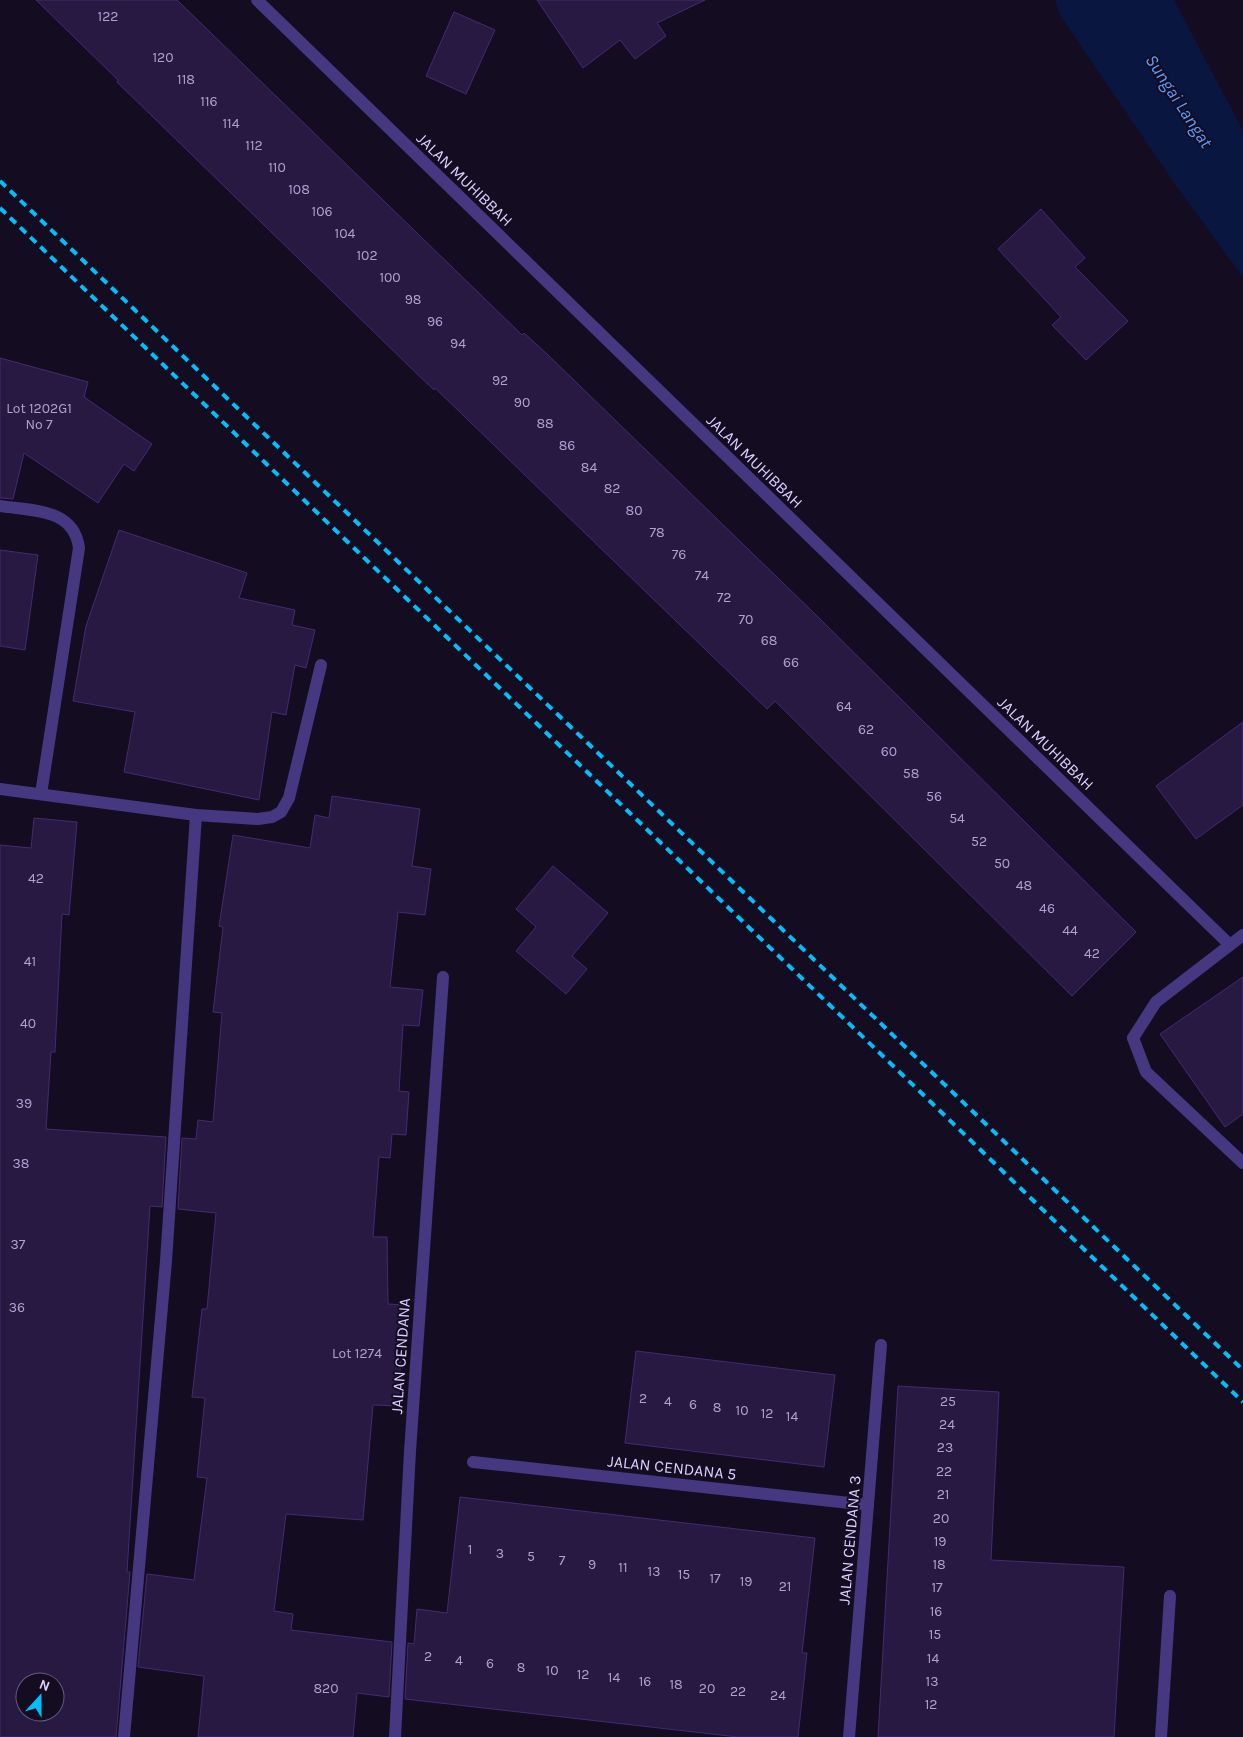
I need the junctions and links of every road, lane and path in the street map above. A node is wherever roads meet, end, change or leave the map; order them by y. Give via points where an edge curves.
1 (257, 0) edge
2 (0, 506) edge
3 (321, 665) dead end
4 (0, 789) edge
5 (41, 794) junction
6 (196, 815) junction
7 (1243, 935) edge
8 (1230, 945) junction
9 (443, 977) dead end
10 (1243, 1163) edge
11 (881, 1345) dead end
12 (473, 1462) dead end
13 (868, 1505) junction
14 (1170, 1596) dead end
15 (124, 1737) edge
16 (395, 1737) edge
17 (849, 1737) edge
18 (1161, 1737) edge

1 - 8 street, JALAN MUHIBBAH
2 - 5 street via 62,518 78,536 79,548
3 - 6 street via 290,798 281,812 258,819
4 - 5 street
5 - 6 street
6 - 15 street via 166,1261
7 - 8 street
8 - 10 street via 1156,1002 1133,1038 1146,1072
9 - 16 street, JALAN CENDANA via 410,1450
11 - 13 street, JALAN CENDANA 3
12 - 13 street, JALAN CENDANA 5
13 - 17 street, JALAN CENDANA 3
14 - 18 street

